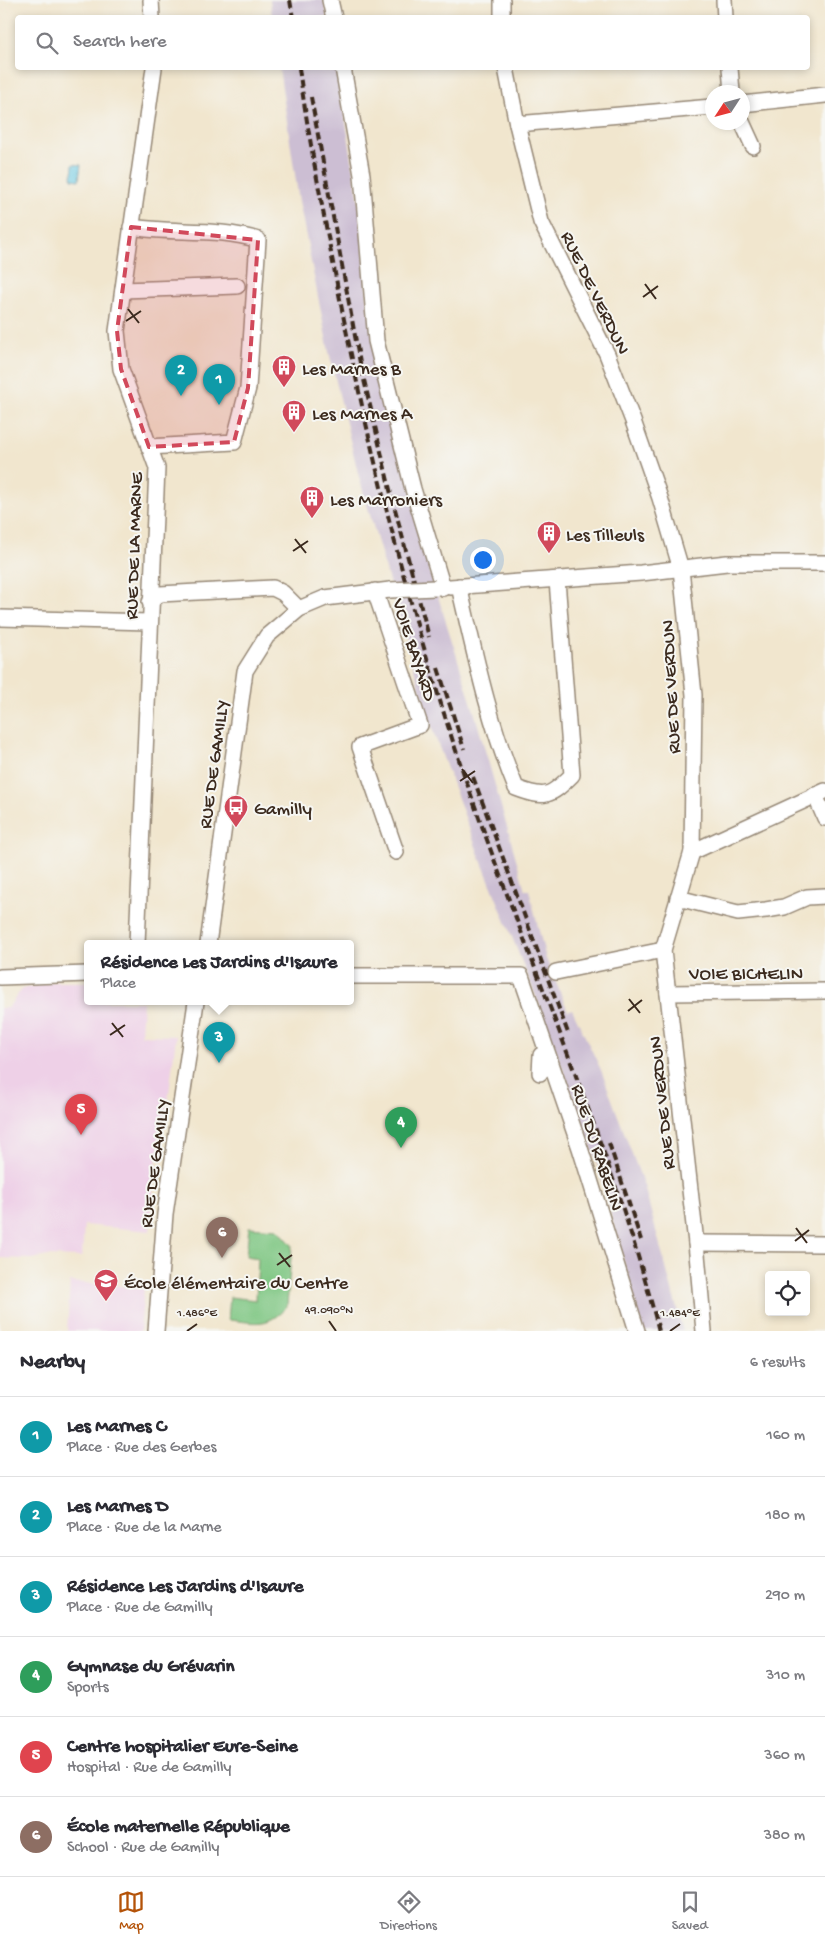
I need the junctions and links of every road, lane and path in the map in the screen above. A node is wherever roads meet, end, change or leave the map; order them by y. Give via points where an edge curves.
1 (151, 0) edge
2 (330, 0) edge
3 (502, 0) edge
4 (724, 0) edge
5 (152, 15) edge
6 (333, 15) edge
7 (502, 15) edge
8 (725, 15) edge
9 (154, 70) edge
10 (343, 70) edge
11 (506, 70) edge
12 (730, 70) edge
13 (731, 85) edge
14 (825, 98) edge
15 (750, 103) edge
16 (705, 108) edge
17 (517, 124) junction
18 (746, 130) edge
19 (753, 146) dead end
20 (132, 227) junction
21 (237, 286) dead end
22 (123, 290) junction
23 (149, 447) junction
24 (825, 563) edge
25 (681, 570) junction
26 (558, 580) junction
27 (459, 586) junction
28 (439, 588) junction
29 (383, 591) junction
30 (150, 602) junction
31 (299, 609) junction
32 (0, 618) edge
33 (149, 622) junction
34 (820, 793) edge
35 (825, 818) edge
36 (396, 852) dead end
37 (692, 852) junction
38 (825, 896) edge
39 (678, 898) junction
40 (137, 940) edge
41 (209, 940) edge
42 (663, 950) junction
43 (556, 972) dead end
44 (84, 974) edge
45 (354, 976) edge
46 (2, 977) edge
47 (825, 992) edge
48 (668, 993) junction
49 (196, 1005) edge
50 (541, 1055) junction
51 (540, 1072) dead end
52 (696, 1242) junction
53 (825, 1244) edge
54 (156, 1331) edge
55 (637, 1331) edge
56 (704, 1331) edge

1 - 5 street
2 - 6 street
3 - 7 street
4 - 8 street
9 - 20 street, RUE DE LA MARNE
10 - 28 street via 362,175 376,341
11 - 17 street, RUE DE VERDUN
12 - 13 street
14 - 15 street
16 - 17 street
17 - 25 street, RUE DE VERDUN via 540,222 607,354 657,489
18 - 19 street
20 - 22 street, RUE DE LA MARNE
20 - 23 street via 220,233 258,240 248,388 234,442
21 - 22 street
22 - 23 street, RUE DE LA MARNE via 117,331 121,369
23 - 30 street, RUE DE LA MARNE via 157,468
24 - 25 street, RUE DE GAMILLY via 727,563
25 - 26 street, RUE DE GAMILLY
25 - 37 street, RUE DE VERDUN via 694,695
26 - 27 street, RUE DE GAMILLY
26 - 27 street via 572,775 556,791 537,796 516,788 502,755
27 - 28 street, RUE DE GAMILLY
28 - 29 street, RUE DE GAMILLY, bridge
29 - 31 street, RUE DE GAMILLY via 325,598
29 - 36 street, VOIE BAYARD via 420,725 360,747
30 - 31 street via 160,594 273,588
30 - 33 street, RUE DE LA MARNE
31 - 41 street, RUE DE GAMILLY via 267,636 245,671
32 - 33 street
33 - 40 street, RUE DE LA MARNE
34 - 35 street
34 - 37 street
37 - 39 street, RUE DE VERDUN
38 - 39 street via 808,897 784,907 738,913
39 - 42 street, RUE DE VERDUN
42 - 43 street
42 - 48 street, RUE DE VERDUN
44 - 46 street
45 - 50 street, RUE DU RABELIN via 521,976
47 - 48 street, VOIE BICHELIN
48 - 52 street, RUE DE VERDUN
49 - 54 street, RUE DE GAMILLY via 165,1214
50 - 51 street
50 - 55 street, RUE DU RABELIN via 580,1148
52 - 53 street
52 - 56 street, RUE DE VERDUN

